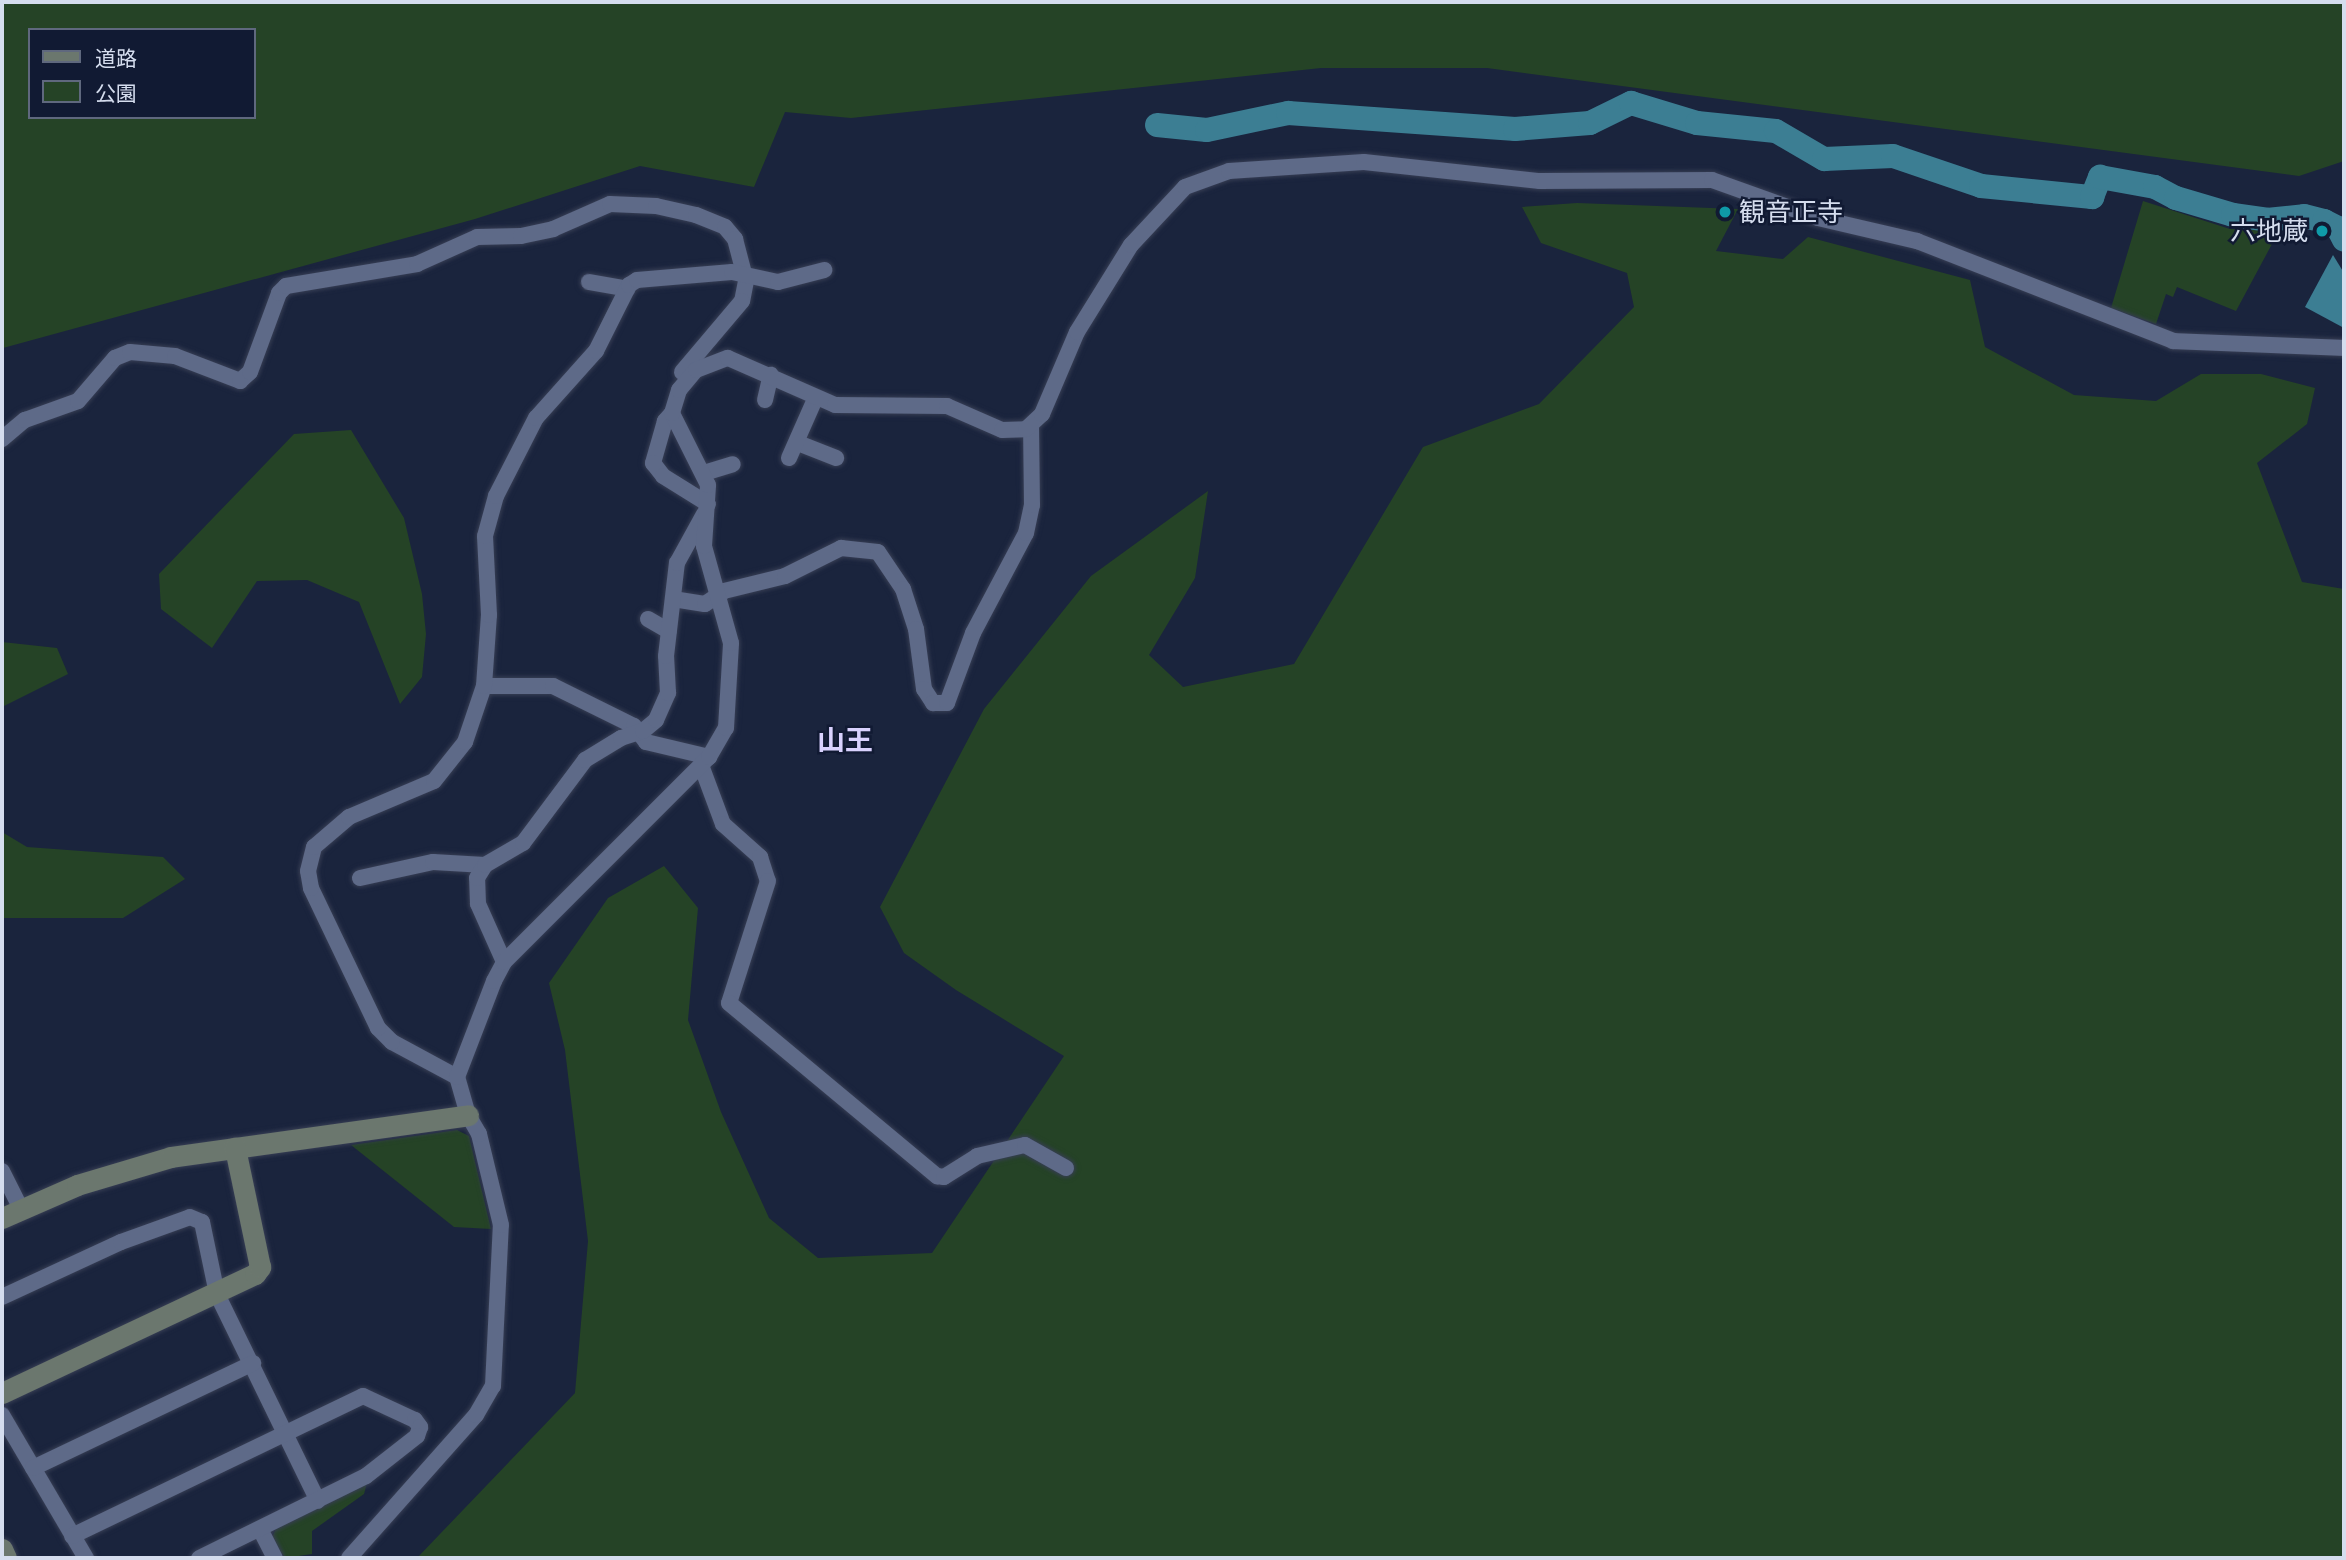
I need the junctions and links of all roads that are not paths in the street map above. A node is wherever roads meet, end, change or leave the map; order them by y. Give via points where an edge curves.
1 (824, 271) dead end
2 (745, 274) junction
3 (589, 282) dead end
4 (627, 289) junction
5 (2344, 348) edge
6 (771, 374) junction
7 (815, 398) junction
8 (765, 400) dead end
9 (673, 407) junction
10 (1031, 426) junction
11 (2, 439) edge
12 (797, 443) junction
13 (789, 458) dead end
14 (836, 458) dead end
15 (733, 464) dead end
16 (704, 472) junction
17 (707, 508) junction
18 (716, 596) junction
19 (673, 599) junction
20 (648, 619) dead end
21 (669, 631) junction
22 (484, 686) junction
23 (636, 732) junction
24 (705, 761) junction
25 (485, 865) junction
26 (360, 878) dead end
27 (504, 962) junction
28 (457, 1077) junction
29 (468, 1115) junction
30 (235, 1148) junction
31 (1066, 1168) dead end
32 (2, 1171) edge
33 (21, 1209) junction
34 (2, 1218) edge
35 (217, 1294) junction
36 (2, 1297) edge
37 (253, 1363) junction
38 (2, 1393) edge
39 (2, 1415) edge
40 (287, 1434) junction
41 (33, 1468) junction
42 (318, 1501) junction
43 (260, 1529) junction
44 (72, 1536) junction
45 (2, 1549) edge
46 (6, 1558) edge
47 (86, 1558) edge
48 (199, 1558) edge
49 (275, 1558) edge
50 (349, 1558) edge

1 - 2 street via 778,282
2 - 4 street via 637,280
2 - 9 street via 742,301 671,383
2 - 11 street via 731,233 713,220 656,206 610,204 542,231 477,237 417,264 286,286 279,293 250,373 240,381 175,356 130,352 115,358 78,401 25,420
3 - 4 street
4 - 22 street via 596,351 537,418 496,496 485,536 489,615
5 - 10 street via 2173,341 1917,241 1818,218 1712,180 1540,181 1364,162 1293,165 1208,176 1185,187 1161,208 1096,298 1042,414
6 - 7 street
6 - 8 street
6 - 9 street via 728,358 711,361 685,379
7 - 10 street via 835,405 947,406 1002,429
7 - 12 street
9 - 16 street via 678,431
9 - 17 street via 653,463 663,476
10 - 18 street via 1032,505 1026,533 973,633 947,703 933,703 924,689 916,629 903,589 878,552 841,548 785,576
12 - 13 street
12 - 14 street
15 - 16 street
16 - 17 street
17 - 18 street via 704,546
17 - 19 street via 680,554
18 - 19 street via 705,604
18 - 24 street via 731,643 732,681 726,728
19 - 21 street
20 - 21 street
21 - 23 street via 668,693 656,719
22 - 23 street via 553,686 634,726
22 - 28 street via 476,720 450,765 434,781 349,817 327,832 314,847 308,871 311,888 378,1028 392,1042
23 - 24 street via 646,742
23 - 25 street via 585,760 523,843
24 - 27 street
24 - 31 street via 723,824 760,857 768,881 729,1003 937,1176 944,1177 977,1156 1025,1145
25 - 26 street via 433,862
25 - 27 street via 475,891
27 - 28 street
28 - 29 street
29 - 30 street
29 - 50 street via 480,1134 501,1225 493,1386 476,1415
30 - 33 street via 123,1169
30 - 35 street via 260,1266 256,1274
32 - 33 street
33 - 34 street
35 - 36 street via 202,1222 190,1217 121,1242
35 - 37 street
35 - 38 street
37 - 40 street
37 - 41 street
39 - 41 street
40 - 42 street
40 - 42 street via 363,1396 415,1420 420,1427 417,1436 366,1476
40 - 44 street
41 - 44 street
42 - 43 street
43 - 48 street
43 - 49 street
44 - 47 street
45 - 46 street

